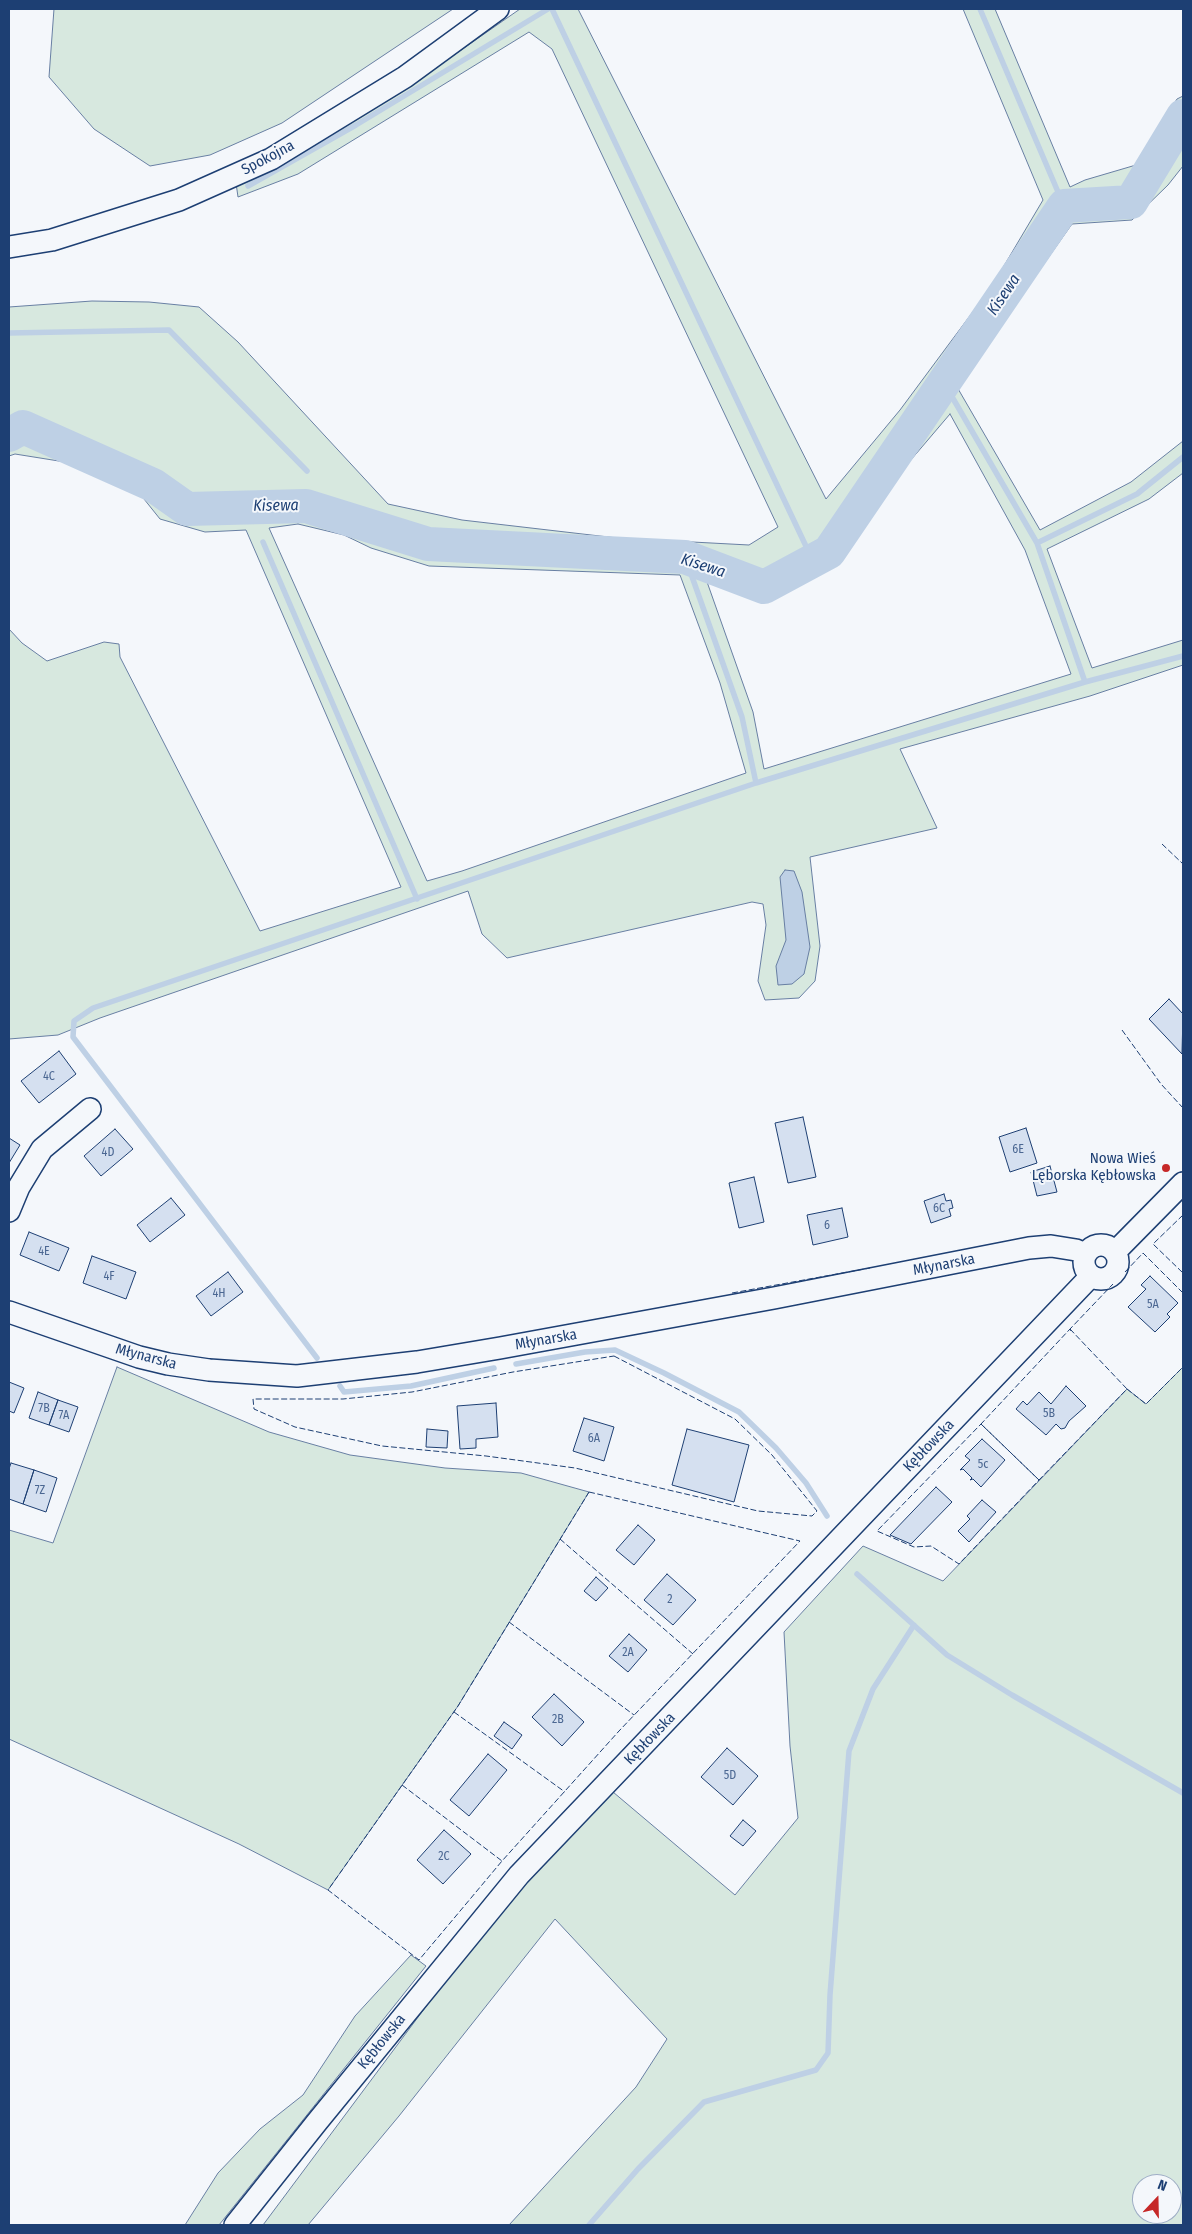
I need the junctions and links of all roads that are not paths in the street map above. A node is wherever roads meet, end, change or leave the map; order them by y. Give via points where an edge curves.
1 (498, 9) edge
2 (9, 247) edge
3 (90, 1109) dead end
4 (1183, 1183) edge
5 (9, 1211) edge
6 (1115, 1252) junction
7 (1085, 1254) junction
8 (1091, 1276) junction
9 (9, 1312) edge
10 (236, 2225) edge

1 - 2 street, Spokojna via 405,77 271,159 179,200 52,240
3 - 5 street via 42,1149
4 - 6 street
6 - 7 street via 1103,1245
6 - 8 street via 1118,1265 1110,1276 1104,1279
7 - 8 street via 1084,1266
7 - 9 street, Młynarska via 1051,1246 1029,1248 491,1350 298,1376 208,1370 139,1358
8 - 10 street, Kębłowska via 519,1875

